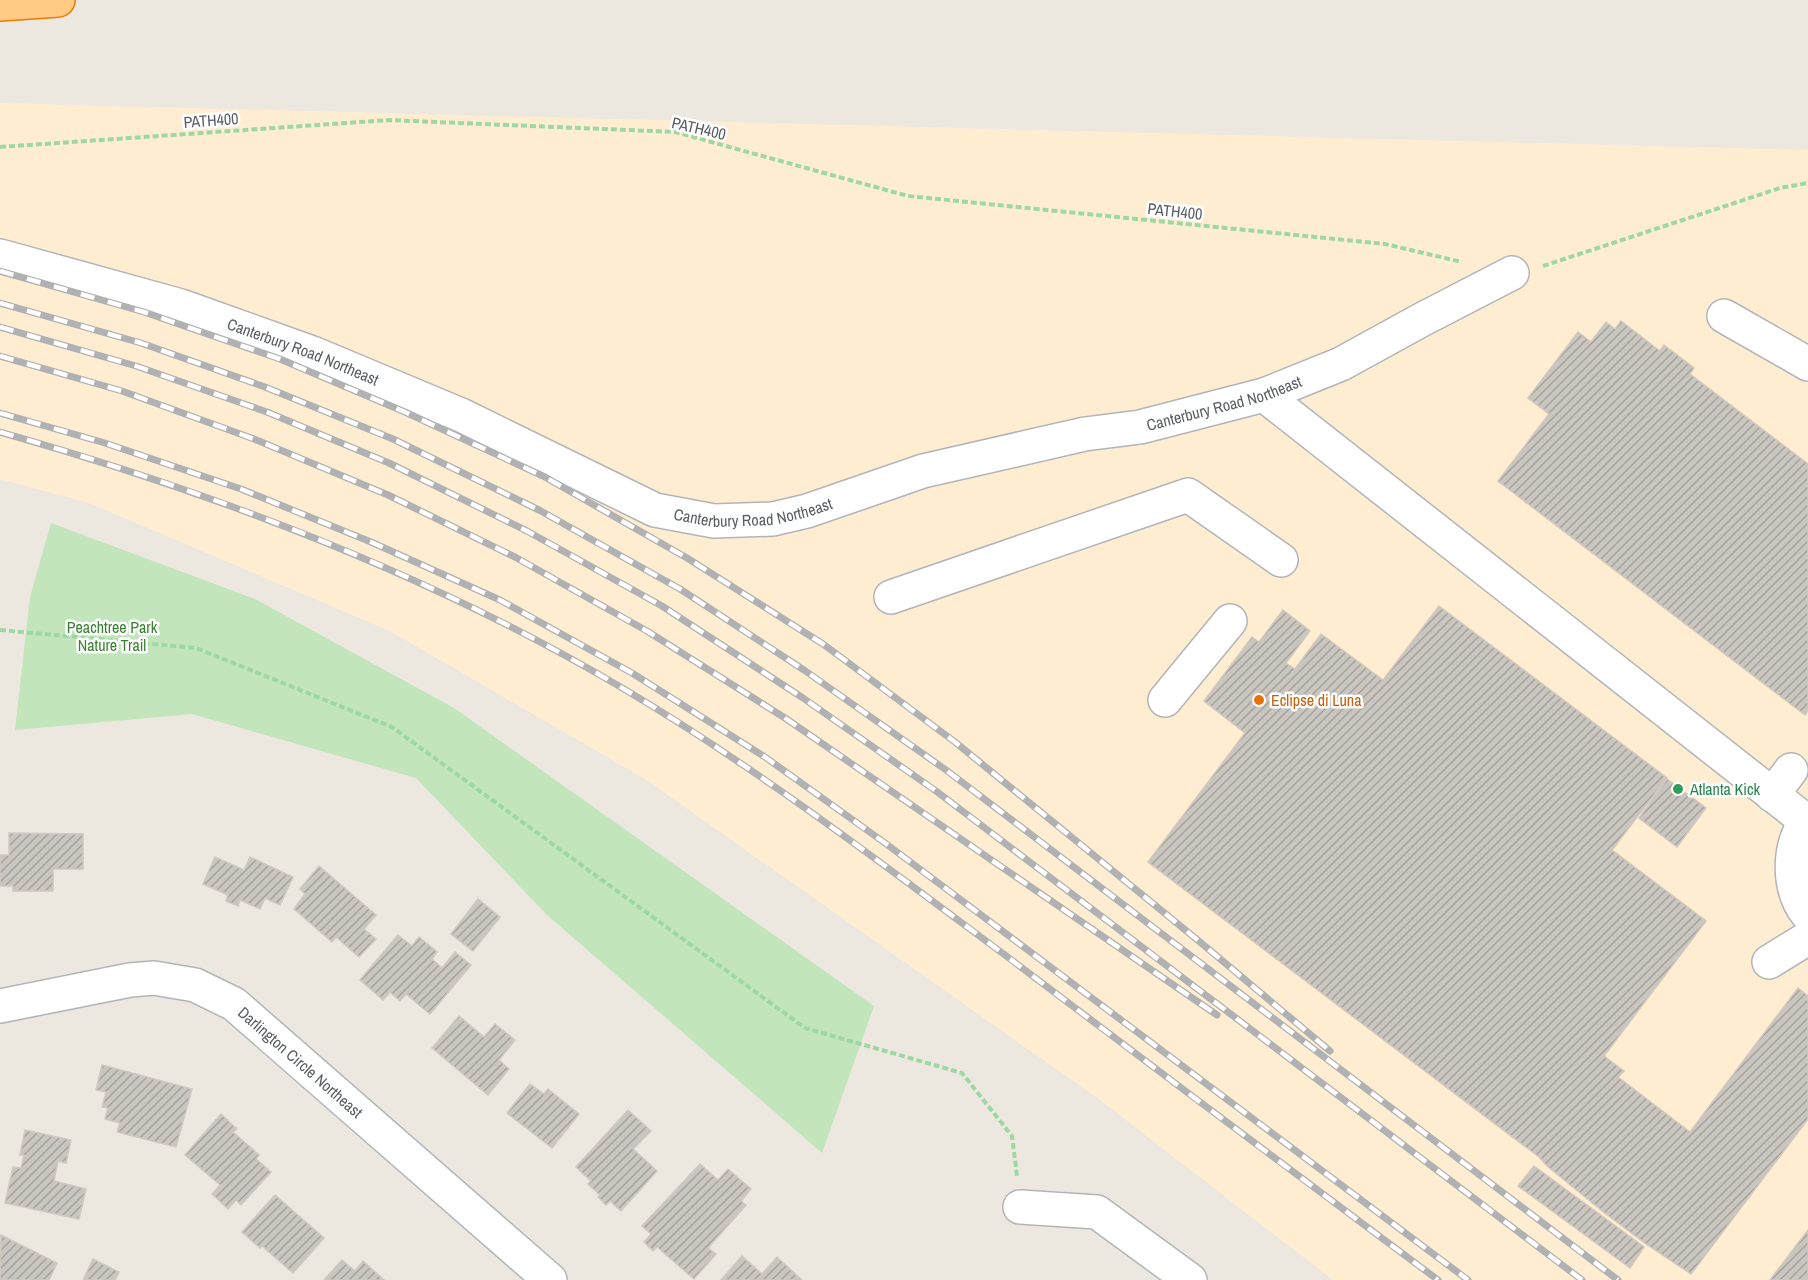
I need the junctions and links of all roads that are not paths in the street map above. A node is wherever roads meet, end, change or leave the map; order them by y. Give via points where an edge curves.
1 (58, 0) edge
2 (0, 4) edge
3 (0, 256) edge
4 (1512, 273) road end
5 (1724, 316) dead end
6 (1808, 364) edge
7 (1264, 395) junction
8 (1281, 560) dead end
9 (891, 597) dead end
10 (1230, 621) dead end
11 (1165, 700) dead end
12 (1807, 820) edge
13 (1808, 915) edge
14 (1808, 938) edge
15 (1769, 962) dead end
16 (0, 1006) edge
17 (1020, 1207) road end
18 (550, 1280) edge
19 (1190, 1280) edge

1 - 2 highway
3 - 7 street, Canterbury Road Northeast via 181,306 315,354 461,415 655,510 714,521 773,519 923,471 1085,434 1140,427
4 - 7 street, Canterbury Road Northeast via 1341,364
5 - 6 street
7 - 12 street via 1781,783
8 - 9 street via 1188,495
10 - 11 street
12 - 13 street via 1794,847 1791,865 1800,906
14 - 15 street
16 - 18 street, Darlington Circle Northeast via 154,978 195,985 234,1004
17 - 19 street via 1097,1212

